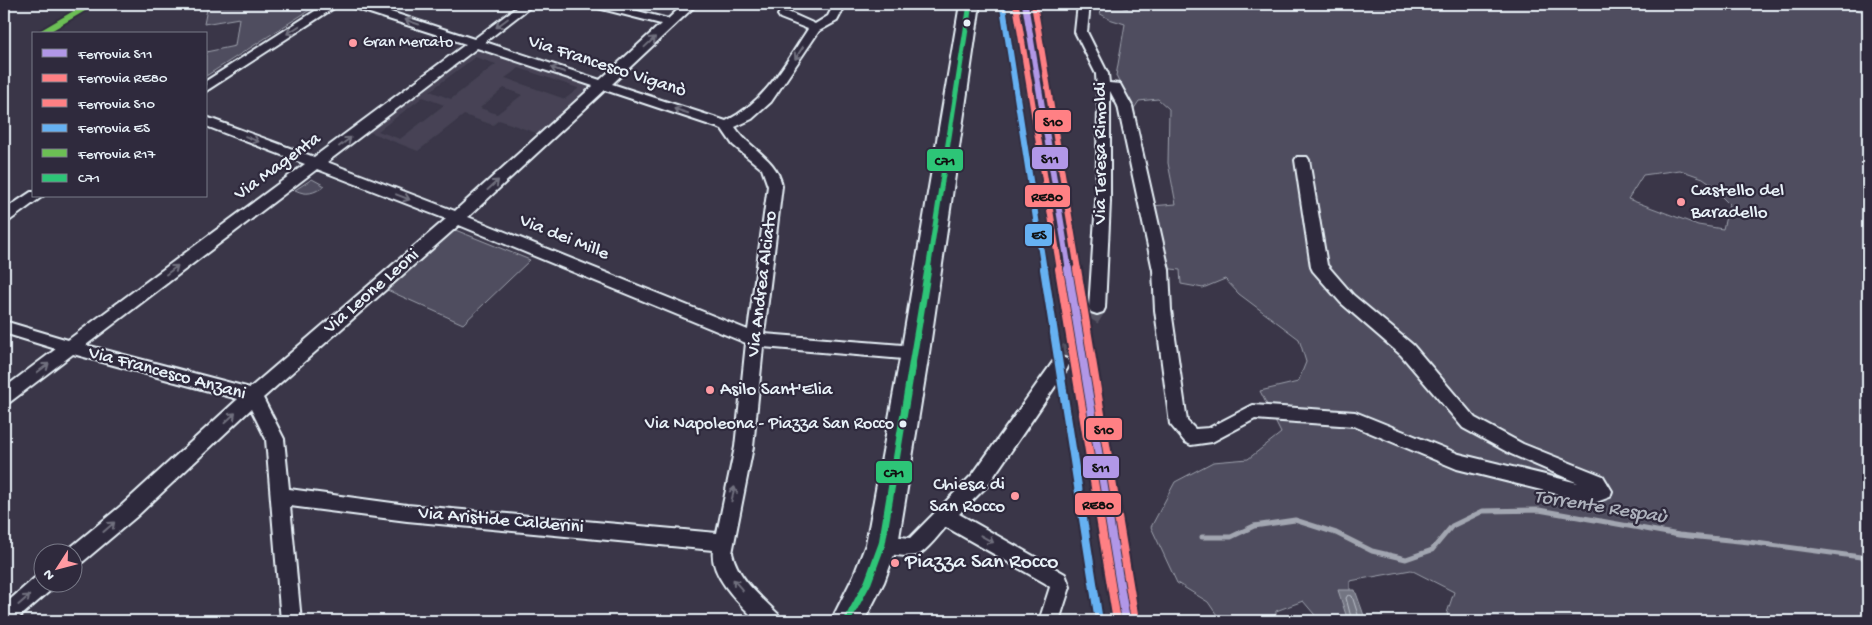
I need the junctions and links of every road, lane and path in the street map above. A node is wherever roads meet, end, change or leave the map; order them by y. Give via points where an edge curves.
1 (334, 4) edge
2 (354, 4) edge
3 (406, 4) edge
4 (528, 4) edge
5 (598, 4) edge
6 (690, 4) edge
7 (840, 4) edge
8 (970, 4) edge
9 (1084, 4) edge
10 (390, 15) junction
11 (646, 15) junction
12 (784, 15) dead end
13 (670, 23) junction
14 (815, 28) junction
15 (475, 43) junction
16 (604, 85) junction
17 (208, 86) edge
18 (1103, 86) junction
19 (208, 122) edge
20 (727, 126) junction
21 (1302, 160) dead end
22 (316, 164) junction
23 (33, 198) edge
24 (4, 217) edge
25 (457, 218) junction
26 (1097, 308) tunnel mouth
27 (4, 327) edge
28 (755, 340) junction
29 (70, 347) junction
30 (915, 353) junction
31 (1061, 364) tunnel mouth
32 (253, 396) junction
33 (4, 397) edge
34 (280, 496) junction
35 (944, 516) junction
36 (723, 542) junction
37 (882, 544) junction
38 (82, 551) edge
39 (34, 592) edge
40 (4, 618) edge
41 (291, 621) edge
42 (771, 621) edge
43 (847, 621) edge
44 (1050, 621) edge

1 -> 17 street
2 - 10 street, Via Francesco Viganò
3 - 10 street
4 -> 15 street, Via Magenta
5 - 11 street
6 - 11 street via 666,14
6 - 13 street, Via Leone Leoni
7 - 14 street via 833,18
8 - 30 main road
9 - 18 street, Via Teresa Rimoldi via 1081,32 1102,74
15 -> 10 street, Via Francesco Viganò
11 - 13 street
12 - 14 street
16 -> 13 street, Via Leone Leoni
14 -> 20 street via 766,99 747,116
16 -> 15 street, Via Francesco Viganò
22 -> 15 street, Via Magenta
20 -> 16 street, Via Francesco Viganò
25 -> 16 street, Via Leone Leoni
18 - 21 street via 1115,88 1125,106 1161,270 1163,310 1179,424 1191,437 1212,435 1253,412 1355,419 1457,461 1594,495 1603,491 1596,482 1517,449 1469,423 1407,350 1347,299 1320,268
18 - 26 street, Via Teresa Rimoldi via 1103,202
19 -> 22 street, Via dei Mille
20 - 28 street, Via Andrea Alciato via 736,140 767,164 774,178
22 -> 25 street, Via dei Mille
29 -> 22 street, Via Magenta via 208,250
23 - 24 street
25 - 28 street, Via dei Mille
25 - 32 street, Via Leone Leoni
27 - 29 street, Via Francesco Anzani
28 - 30 street, Via dei Mille
36 -> 28 street, Via Andrea Alciato via 744,447
29 - 32 street, Via Francesco Anzani
33 -> 29 street, Via Magenta
30 - 37 main road
31 - 35 street via 980,480
32 - 34 street, Via Francesco Anzani via 275,440
38 -> 32 street, Via Leone Leoni
34 - 36 street, Via Aristide Calderini via 407,513
34 - 41 street, Via Francesco Anzani
35 - 37 street via 914,547
35 -> 44 street via 1058,581 1060,587
42 -> 36 street, Via Andrea Alciato via 728,573 723,563
37 - 43 main road via 870,578
40 -> 39 street

